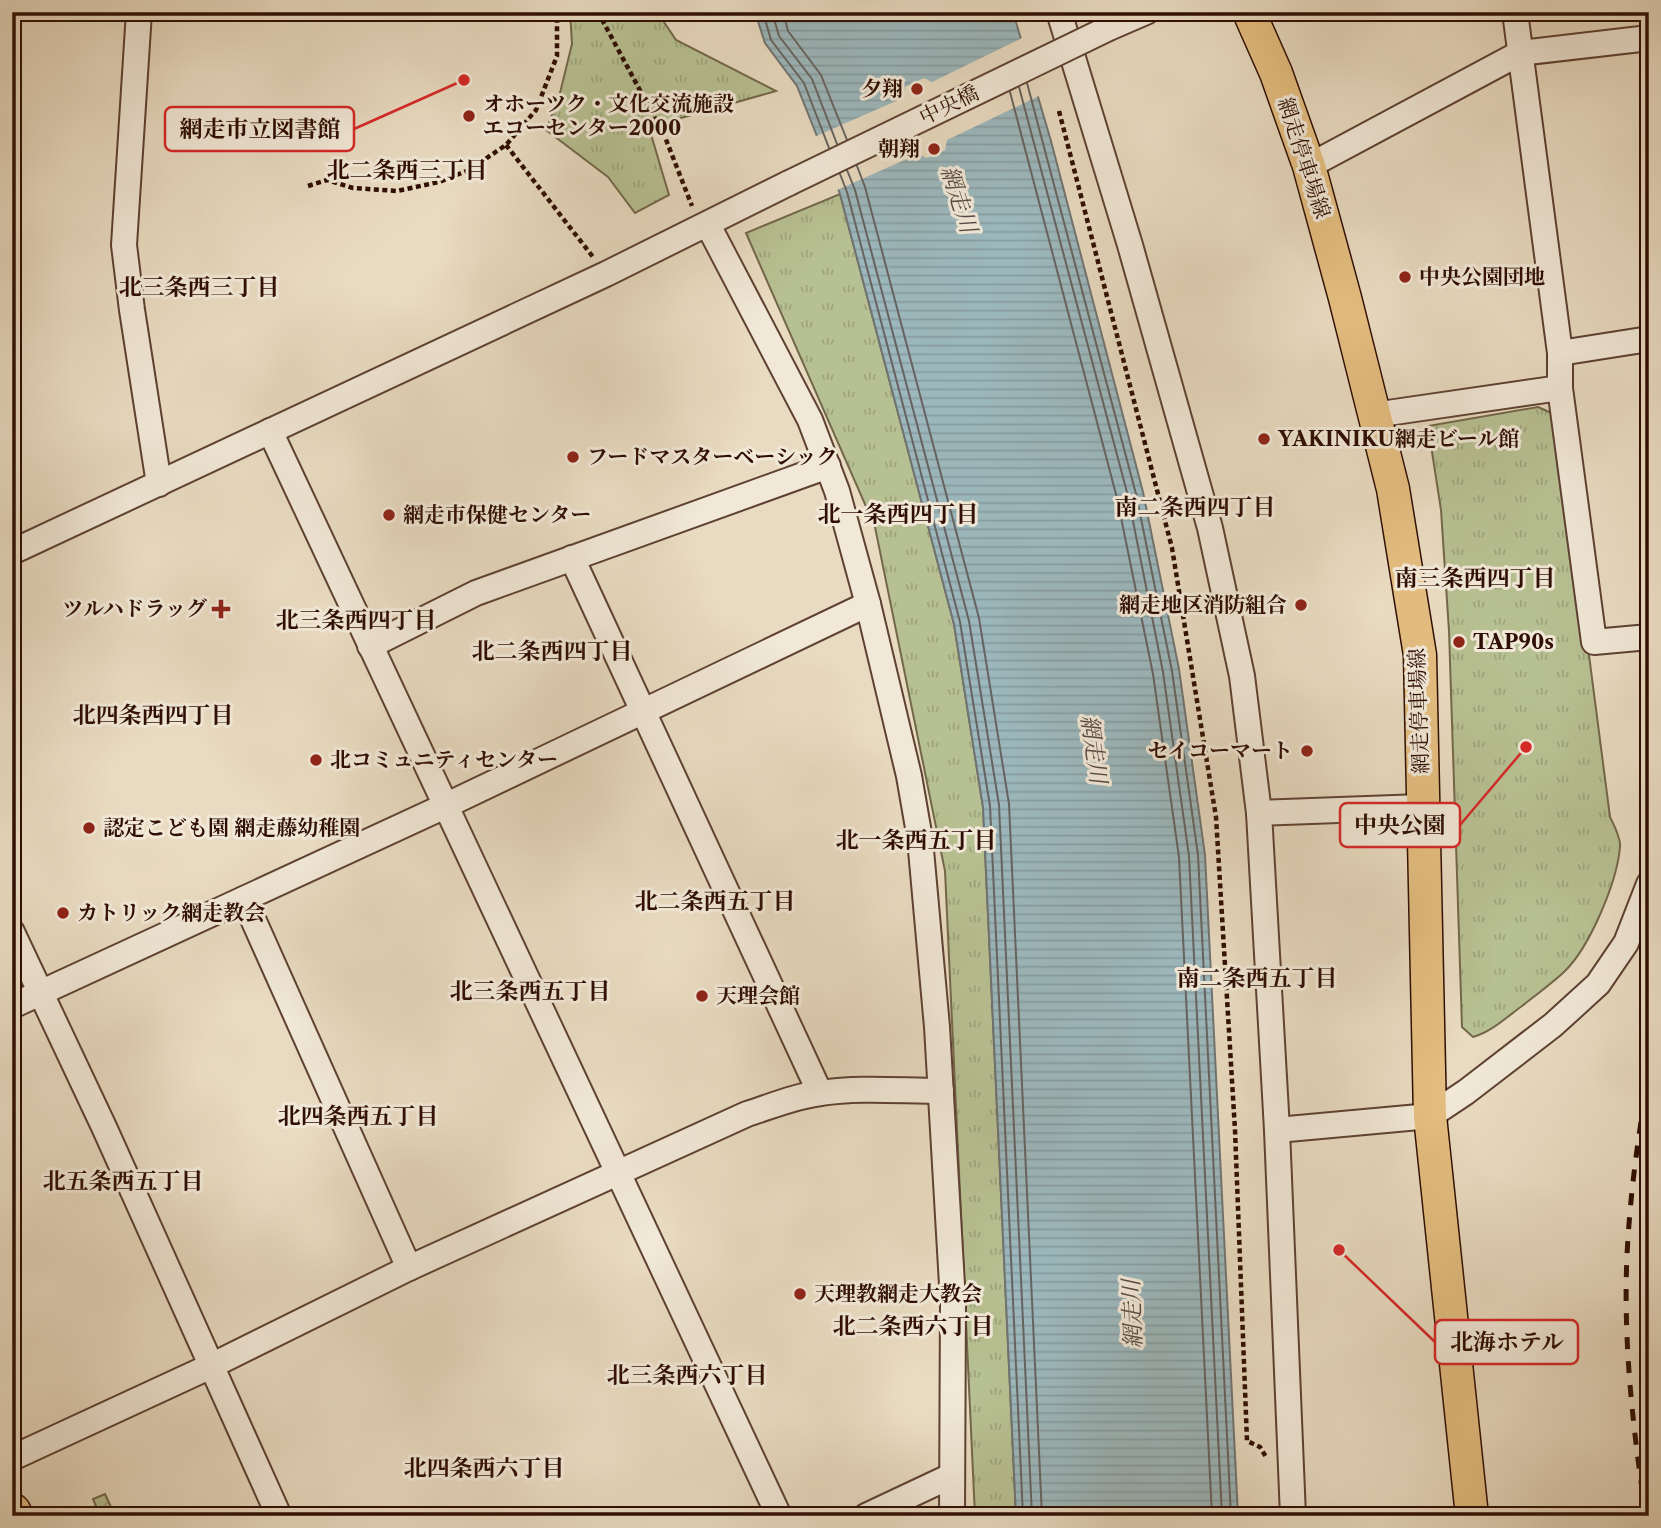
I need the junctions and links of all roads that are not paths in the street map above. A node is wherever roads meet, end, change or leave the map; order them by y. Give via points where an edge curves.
1 (139, 12) edge
2 (1059, 12) edge
3 (1146, 12) edge
4 (1249, 12) edge
5 (1515, 12) edge
6 (1649, 38) edge
7 (1520, 53) junction
8 (1309, 166) junction
9 (708, 225) junction
10 (1649, 339) edge
11 (1560, 353) junction
12 (1560, 388) junction
13 (1374, 415) junction
14 (270, 432) junction
15 (828, 466) junction
16 (159, 484) junction
17 (12, 552) edge
18 (572, 558) junction
19 (868, 604) junction
20 (1649, 637) edge
21 (370, 646) junction
22 (644, 711) junction
23 (445, 806) junction
24 (1422, 807) junction
25 (1259, 813) junction
26 (1649, 884) edge
27 (244, 899) junction
28 (12, 932) edge
29 (41, 992) junction
30 (12, 1006) edge
31 (941, 1091) junction
32 (820, 1093) junction
33 (1430, 1116) junction
34 (1277, 1130) junction
35 (617, 1175) junction
36 (409, 1268) junction
37 (211, 1366) junction
38 (12, 1458) edge
39 (951, 1476) junction
40 (279, 1516) edge
41 (779, 1516) edge
42 (866, 1516) edge
43 (952, 1516) edge
44 (1293, 1516) edge
45 (1472, 1516) edge

1 - 16 street via 124,245
2 - 25 street via 1210,528 1242,676
3 - 9 street, 中央橋, bridge
4 - 8 main road, 網走停車場線
5 - 7 street
6 - 7 street
7 - 8 street
7 - 11 street
8 - 13 main road, 網走停車場線
9 - 14 street, 中央橋
9 - 15 street via 810,420
10 - 11 street
11 - 12 street
12 - 13 street
12 - 20 street via 1594,642
13 - 24 main road, 網走停車場線 via 1393,489 1420,655
14 - 16 street, 中央橋
14 - 21 street
15 - 18 street
15 - 19 street
16 - 17 street, 中央橋
18 - 21 street via 476,593
18 - 22 street
19 - 22 street
19 - 31 street via 920,839
21 - 23 street
22 - 23 street
22 - 32 street
23 - 27 street
23 - 35 street
24 - 25 street
24 - 33 main road, 網走停車場線
25 - 34 street
26 - 33 street via 1626,943 1598,984 1553,1025
27 - 29 street
27 - 36 street
28 - 29 street
29 - 30 street
29 - 37 street
31 - 32 street
31 - 39 street via 953,1302
32 - 35 street via 747,1114
33 - 34 street
33 - 45 main road, 網走停車場線
34 - 44 street
35 - 36 street
35 - 41 street
36 - 37 street
37 - 38 street
37 - 40 street
39 - 42 street
39 - 43 street

